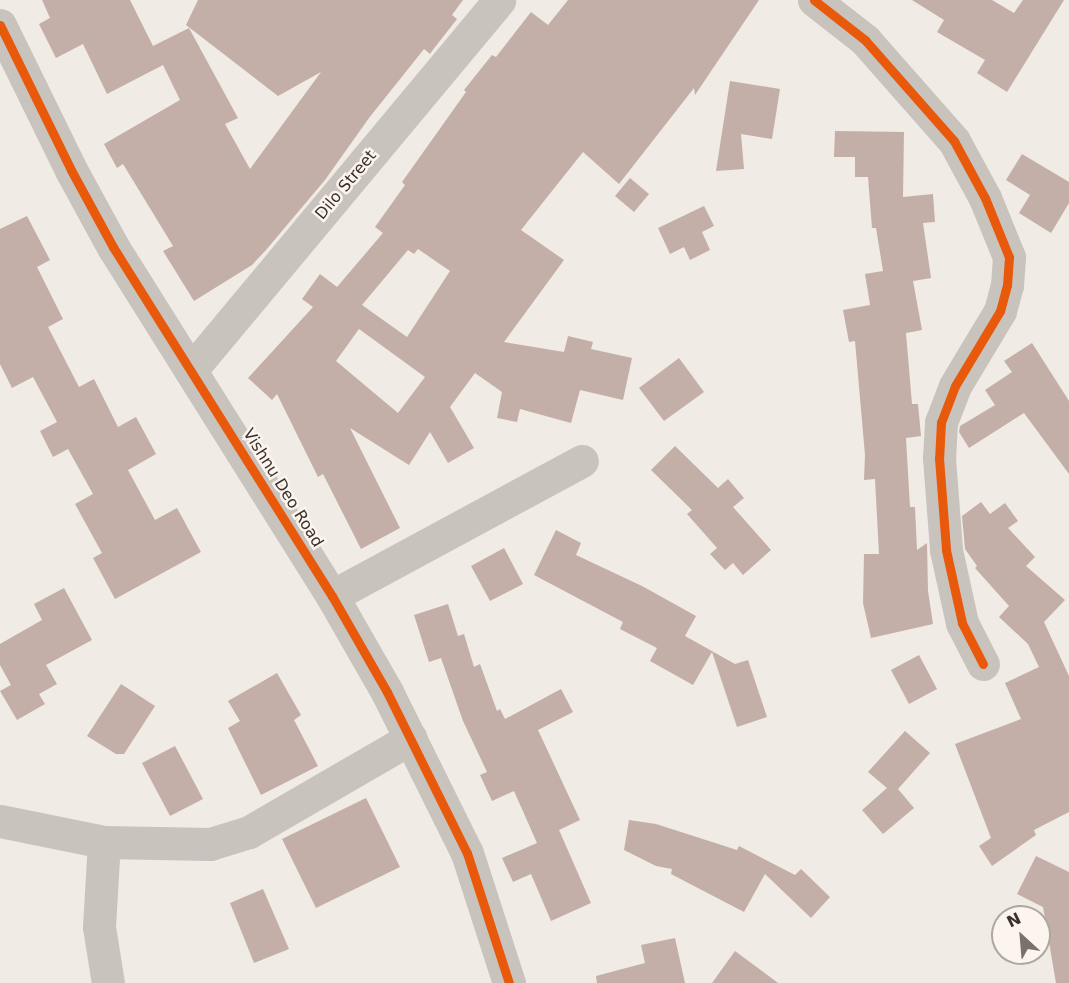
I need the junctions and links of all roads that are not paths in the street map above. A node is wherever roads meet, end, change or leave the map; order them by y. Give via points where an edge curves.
1 (499, 0) edge
2 (814, 0) edge
3 (0, 25) edge
4 (192, 369) junction
5 (582, 461) dead end
6 (332, 596) junction
7 (983, 664) dead end
8 (411, 738) junction
9 (0, 821) edge
10 (104, 842) junction
11 (108, 983) edge
12 (509, 983) edge

1 - 4 street, Dilo Street
2 - 7 street via 865,40 954,141 985,198 1009,257 1000,311 955,386 941,422 939,458 946,550 962,623
3 - 4 street, Vishnu Deo Road via 113,247
4 - 6 street, Vishnu Deo Road
5 - 6 street
6 - 8 street, Vishnu Deo Road
8 - 10 street via 249,832 210,844
8 - 12 street, Vishnu Deo Road via 467,853
9 - 10 street
10 - 11 street via 99,927

